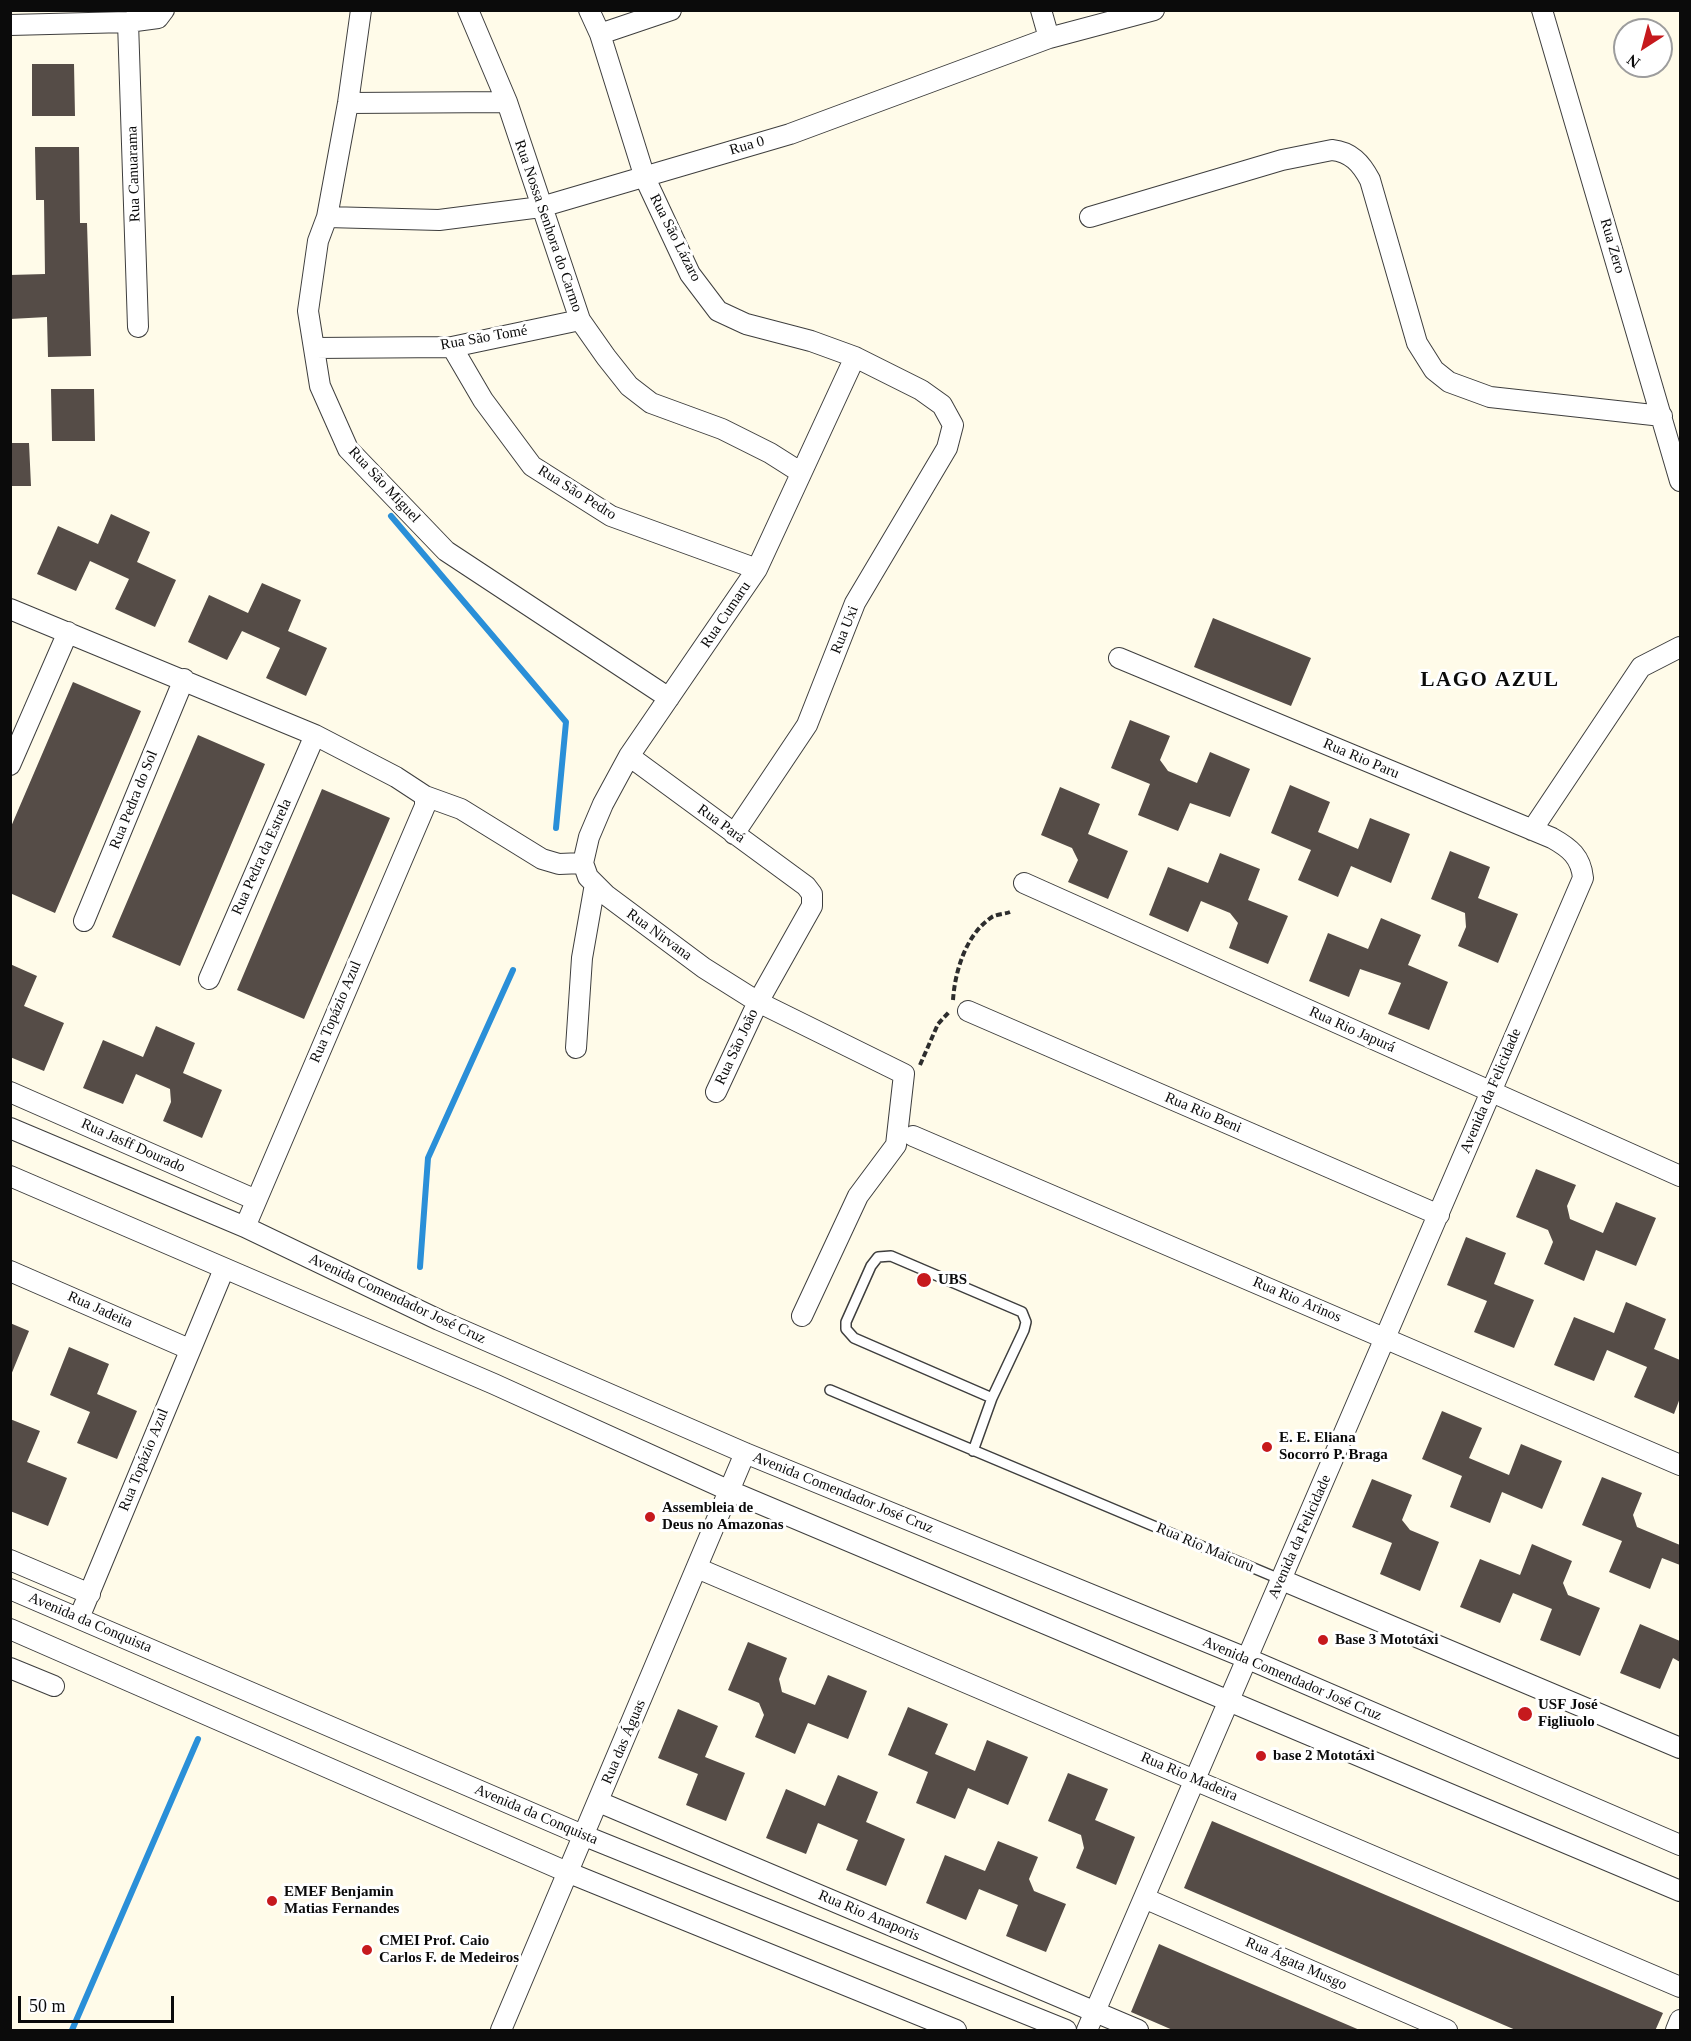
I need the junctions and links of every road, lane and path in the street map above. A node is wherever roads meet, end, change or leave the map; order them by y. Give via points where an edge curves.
1 (164, 10) edge
2 (361, 10) edge
3 (468, 10) edge
4 (589, 10) edge
5 (671, 10) edge
6 (1041, 10) edge
7 (1154, 10) edge
8 (1542, 10) edge
9 (128, 22) junction
10 (10, 25) edge
11 (600, 34) junction
12 (1049, 38) junction
13 (507, 102) junction
14 (348, 103) junction
15 (645, 178) junction
16 (542, 207) junction
17 (327, 217) junction
18 (1090, 217) dead end
19 (580, 320) junction
20 (138, 327) dead end
21 (452, 347) junction
22 (314, 348) junction
23 (855, 357) junction
24 (1662, 416) junction
25 (953, 425) joint
26 (800, 472) junction
27 (1680, 481) edge
28 (757, 569) junction
29 (10, 609) edge
30 (68, 632) junction
31 (1680, 647) edge
32 (1119, 658) dead end
33 (184, 679) junction
34 (669, 698) junction
35 (315, 735) junction
36 (629, 756) junction
37 (10, 765) edge
38 (425, 796) junction
39 (1532, 830) junction
40 (734, 834) junction
41 (582, 863) junction
42 (1583, 878) joint
43 (1024, 883) dead end
44 (595, 884) junction
45 (813, 894) joint
46 (1010, 912) dead end
47 (84, 921) dead end
48 (209, 979) dead end
49 (758, 1002) junction
50 (968, 1011) dead end
51 (576, 1048) dead end
52 (904, 1074) junction
53 (1490, 1091) junction
54 (10, 1092) edge
55 (716, 1092) dead end
56 (10, 1128) edge
57 (913, 1136) dead end
58 (10, 1176) edge
59 (1680, 1176) edge
60 (256, 1200) junction
61 (1439, 1215) junction
62 (245, 1227) junction
63 (224, 1269) junction
64 (10, 1272) edge
65 (802, 1316) dead end
66 (1386, 1338) junction
67 (189, 1349) junction
68 (830, 1390) dead end
69 (992, 1398) junction
70 (973, 1451) junction
71 (745, 1453) junction
72 (1680, 1465) edge
73 (730, 1491) junction
74 (10, 1560) edge
75 (697, 1568) junction
76 (1282, 1580) junction
77 (10, 1589) edge
78 (90, 1594) junction
79 (79, 1618) junction
80 (10, 1629) edge
81 (1246, 1658) junction
82 (10, 1668) edge
83 (54, 1686) dead end
84 (1227, 1702) junction
85 (1680, 1748) edge
86 (1195, 1780) junction
87 (599, 1802) junction
88 (585, 1836) junction
89 (1680, 1845) edge
90 (567, 1872) junction
91 (1680, 1891) edge
92 (1144, 1898) junction
93 (1680, 1987) edge
94 (1095, 2012) junction
95 (1680, 2020) edge
96 (501, 2031) edge
97 (956, 2031) edge
98 (1066, 2031) edge
99 (1087, 2031) edge
100 (1138, 2031) edge
101 (1447, 2031) edge
102 (1676, 2031) edge

1 - 9 street via 158,18
2 - 14 street, Rua São Miguel
3 - 13 street, Rua Nossa Senhora do Carmo
4 - 11 street, Rua São Lázaro
5 - 11 street
6 - 12 street
7 - 12 street, Rua 0
8 - 24 street, Rua Zero
9 - 10 street
9 - 20 street, Rua Canuarama
11 - 15 street, Rua São Lázaro
12 - 15 street, Rua 0 via 790,134 676,165
13 - 14 street
13 - 16 street, Rua Nossa Senhora do Carmo
14 - 17 street, Rua São Miguel
15 - 16 street, Rua 0
15 - 23 street, Rua São Lázaro via 690,274 718,311 746,324 811,340
16 - 17 street, Rua 0 via 439,220
16 - 19 street, Rua Nossa Senhora do Carmo
17 - 22 street, Rua São Miguel via 318,241 308,311
18 - 24 street via 1281,160 1340,151 1355,159 1370,180 1417,343 1434,370 1449,382 1490,397
19 - 21 street, Rua São Tomé
19 - 26 street, Rua Nossa Senhora do Carmo via 629,386 651,403 722,429
21 - 22 street, Rua São Tomé
21 - 28 street, Rua São Pedro via 483,400 532,466 610,516
22 - 34 street, Rua São Miguel via 320,386 348,450 446,551
23 - 25 street, Rua São Lázaro via 921,390 942,405
23 - 26 street, Rua Cumaru
24 - 27 street, Rua Zero
25 - 40 street, Rua Uxi via 947,448 855,603 807,725
26 - 28 street, Rua Cumaru
28 - 34 street, Rua Cumaru
29 - 30 street
30 - 33 street
30 - 37 street
31 - 39 street via 1641,667
32 - 39 street, Rua Rio Paru
33 - 35 street
33 - 47 street, Rua Pedra do Sol
34 - 36 street, Rua Cumaru
35 - 38 street
35 - 48 street, Rua Pedra da Estrela
36 - 40 street, Rua Pará
36 - 41 street, Rua Cumaru via 603,804
38 - 41 street via 461,809 542,859 559,864
38 - 60 street, Rua Topázio Azul via 425,806
39 - 42 street, Rua Rio Paru via 1568,847 1582,865
40 - 45 street, Rua Pará
41 - 44 street, Rua Nirvana
42 - 53 street, Avenida da Felicidade
43 - 53 street, Rua Rio Japurá
44 - 49 street, Rua Nirvana via 642,923
44 - 51 street via 582,957
45 - 49 street, Rua São João via 812,906
46 - 52 path via 992,917 967,945 954,979 953,1008 938,1024 920,1066
49 - 52 street, Rua Nirvana
49 - 55 street, Rua São João
50 - 61 street, Rua Rio Beni
52 - 65 street via 896,1145 858,1196
53 - 59 street, Rua Rio Japurá
53 - 61 street, Avenida da Felicidade
54 - 60 street, Rua Jasff Dourado
56 - 62 street, Avenida Comendador José Cruz
57 - 66 street, Rua Rio Arinos
58 - 63 street
60 - 62 street, Rua Topázio Azul
61 - 66 street, Avenida da Felicidade
62 - 71 street, Avenida Comendador José Cruz via 439,1320
63 - 67 street, Rua Topázio Azul
63 - 73 street via 494,1384
64 - 67 street, Rua Jadeita
66 - 72 street, Rua Rio Arinos
66 - 76 street, Avenida da Felicidade
67 - 78 street, Rua Topázio Azul
68 - 70 lane, Rua Rio Maicuru
69 - 69 lane via 1024,1330 1022,1312 891,1256 878,1257 846,1322 850,1335
69 - 70 lane
70 - 76 lane, Rua Rio Maicuru
71 - 73 street, Rua das Águas
71 - 81 street, Avenida Comendador José Cruz
73 - 75 street, Rua das Águas
73 - 84 street
74 - 78 street
75 - 86 street, Rua Rio Madeira
75 - 87 street, Rua das Águas
76 - 81 street, Avenida da Felicidade
76 - 85 street, Rua Rio Maicuru
77 - 79 street, Avenida da Conquista
78 - 79 street, Rua Topázio Azul
79 - 88 street, Avenida da Conquista
80 - 90 street
81 - 84 street, Avenida da Felicidade
81 - 89 street, Avenida Comendador José Cruz
82 - 83 street
84 - 86 street, Avenida da Felicidade
84 - 91 street
86 - 92 street, Avenida da Felicidade
86 - 93 street, Rua Rio Madeira
87 - 88 street, Rua das Águas
87 - 94 street, Rua Rio Anaporis
88 - 90 street, Rua das Águas
88 - 98 street, Avenida da Conquista
90 - 96 street, Rua das Águas
90 - 97 street
92 - 94 street, Avenida da Felicidade
92 - 101 street, Rua Ágata Musgo
94 - 99 street, Avenida da Felicidade
94 - 100 street, Rua Rio Anaporis
95 - 102 street

